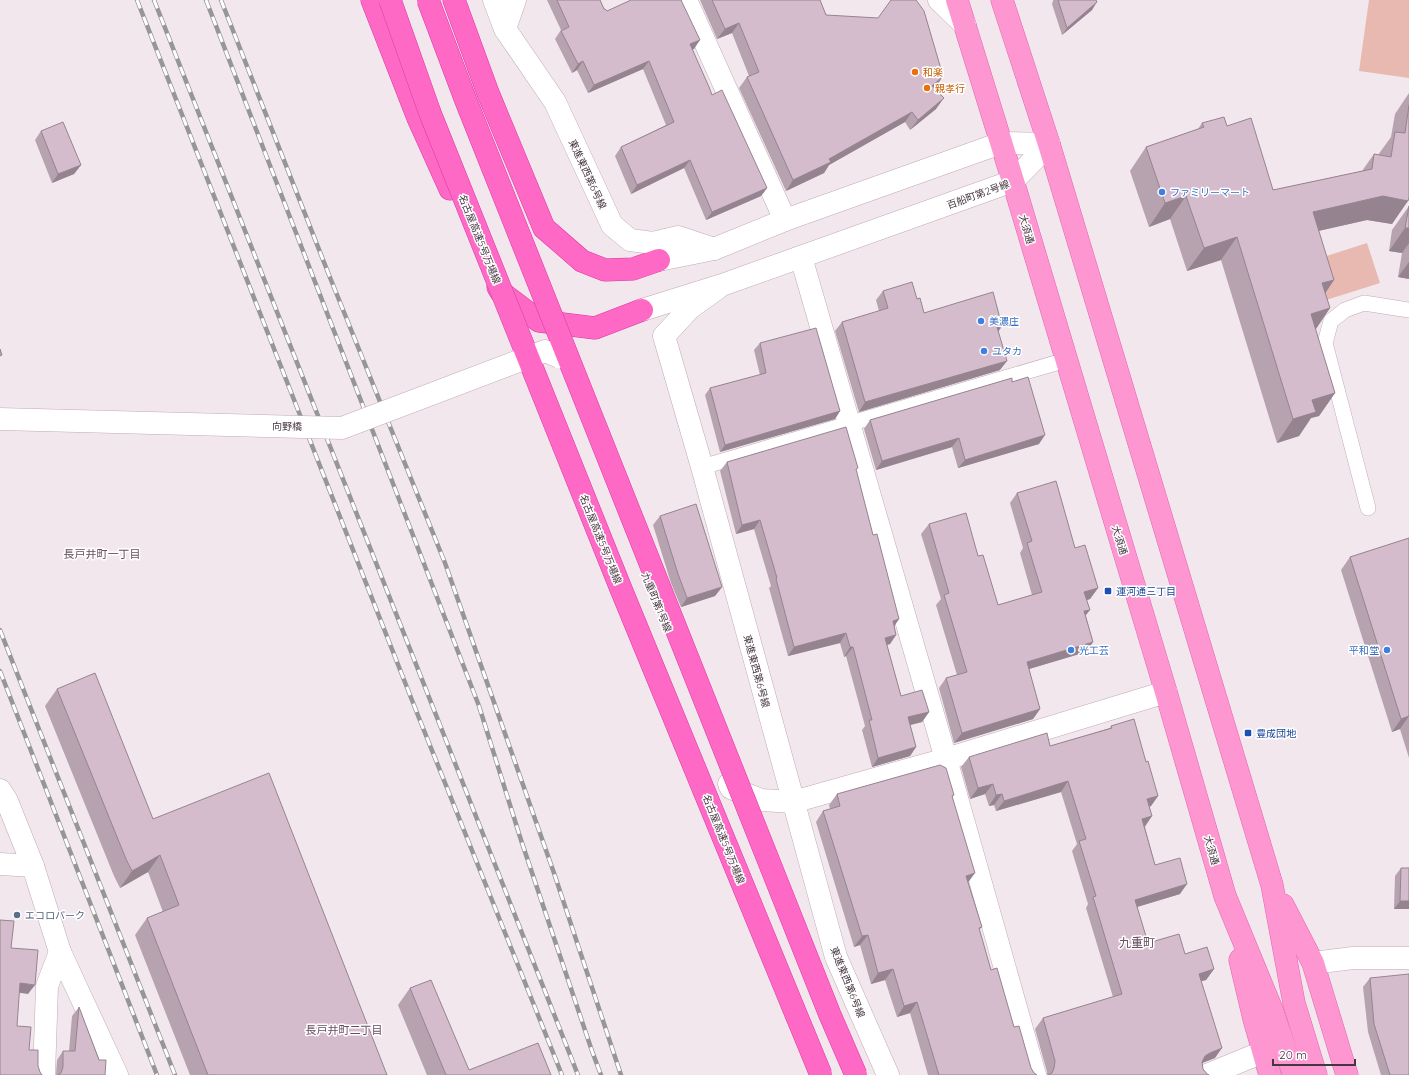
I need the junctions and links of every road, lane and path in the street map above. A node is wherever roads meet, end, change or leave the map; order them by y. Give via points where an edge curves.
1 (372, 0) edge
2 (390, 0) edge
3 (428, 0) edge
4 (454, 0) edge
5 (494, 0) edge
6 (515, 0) edge
7 (686, 0) edge
8 (939, 0) edge
9 (957, 0) edge
10 (1002, 0) edge
11 (965, 25) junction
12 (505, 29) junction
13 (1001, 143) junction
14 (1049, 144) junction
15 (1013, 181) junction
16 (785, 220) junction
17 (714, 249) junction
18 (801, 258) junction
19 (659, 260) joint
20 (722, 285) junction
21 (642, 310) joint
22 (1409, 310) edge
23 (559, 357) joint
24 (1066, 360) junction
25 (0, 419) edge
26 (849, 424) junction
27 (702, 467) junction
28 (1368, 508) dead end
29 (1166, 692) junction
30 (946, 759) junction
31 (0, 790) edge
32 (793, 802) junction
33 (0, 864) edge
34 (32, 866) junction
35 (1272, 885) junction
36 (1225, 896) junction
37 (60, 952) junction
38 (1409, 958) edge
39 (1313, 963) junction
40 (1263, 1052) junction
41 (44, 1075) edge
42 (117, 1075) edge
43 (821, 1075) edge
44 (856, 1075) edge
45 (888, 1075) edge
46 (1035, 1075) edge
47 (1206, 1075) edge
48 (1270, 1075) edge
49 (1294, 1075) edge
50 (1316, 1075) edge
51 (1347, 1075) edge

1 - 21 highway via 418,118 476,245 501,292 539,321 595,328
2 - 43 highway, 名古屋高速5号万場線, bridge via 462,194
3 - 44 highway, bridge via 649,563
4 - 19 highway via 488,93 544,228 582,261 605,270 633,269
5 - 12 street, 東進東西第6号線
6 - 12 street
7 - 16 street
8 - 11 street
9 - 11 main road, 大須通
10 - 14 main road
11 - 13 main road, 大須通
12 - 17 street, 東進東西第6号線 via 555,102 612,225 630,240 653,243 678,237
13 - 14 street
13 - 15 main road, 大須通
13 - 16 street
14 - 15 street, 百船町第2号線
14 - 35 main road
15 - 18 street, 百船町第2号線
15 - 24 main road, 大須通
16 - 17 street
17 - 19 street
18 - 20 street, 百船町第2号線
18 - 26 street
20 - 21 street, 百船町第2号線
20 - 27 street, 東進東西第6号線 via 690,308 664,336
22 - 28 lane via 1364,303 1345,310 1332,322 1325,343
23 - 25 street, 向野橋, bridge via 545,351 342,428
23 - 32 street, 九重町第1号線, bridge via 731,788 761,800
24 - 26 lane
24 - 29 main road, 大須通
26 - 27 lane
26 - 30 street
27 - 32 street, 東進東西第6号線
29 - 30 street, 九重町第1号線
29 - 36 main road, 大須通
30 - 32 street, 九重町第1号線
30 - 46 street
31 - 34 street via 7,801
32 - 45 street, 東進東西第6号線 via 836,957
33 - 34 street
34 - 37 street
35 - 39 main road
35 - 50 main road via 1294,1003
36 - 40 main road
36 - 49 main road, 大須通 via 1272,1010
37 - 41 street via 47,986
37 - 42 street
38 - 39 street via 1353,958
39 - 51 main road
40 - 47 street
40 - 48 main road

